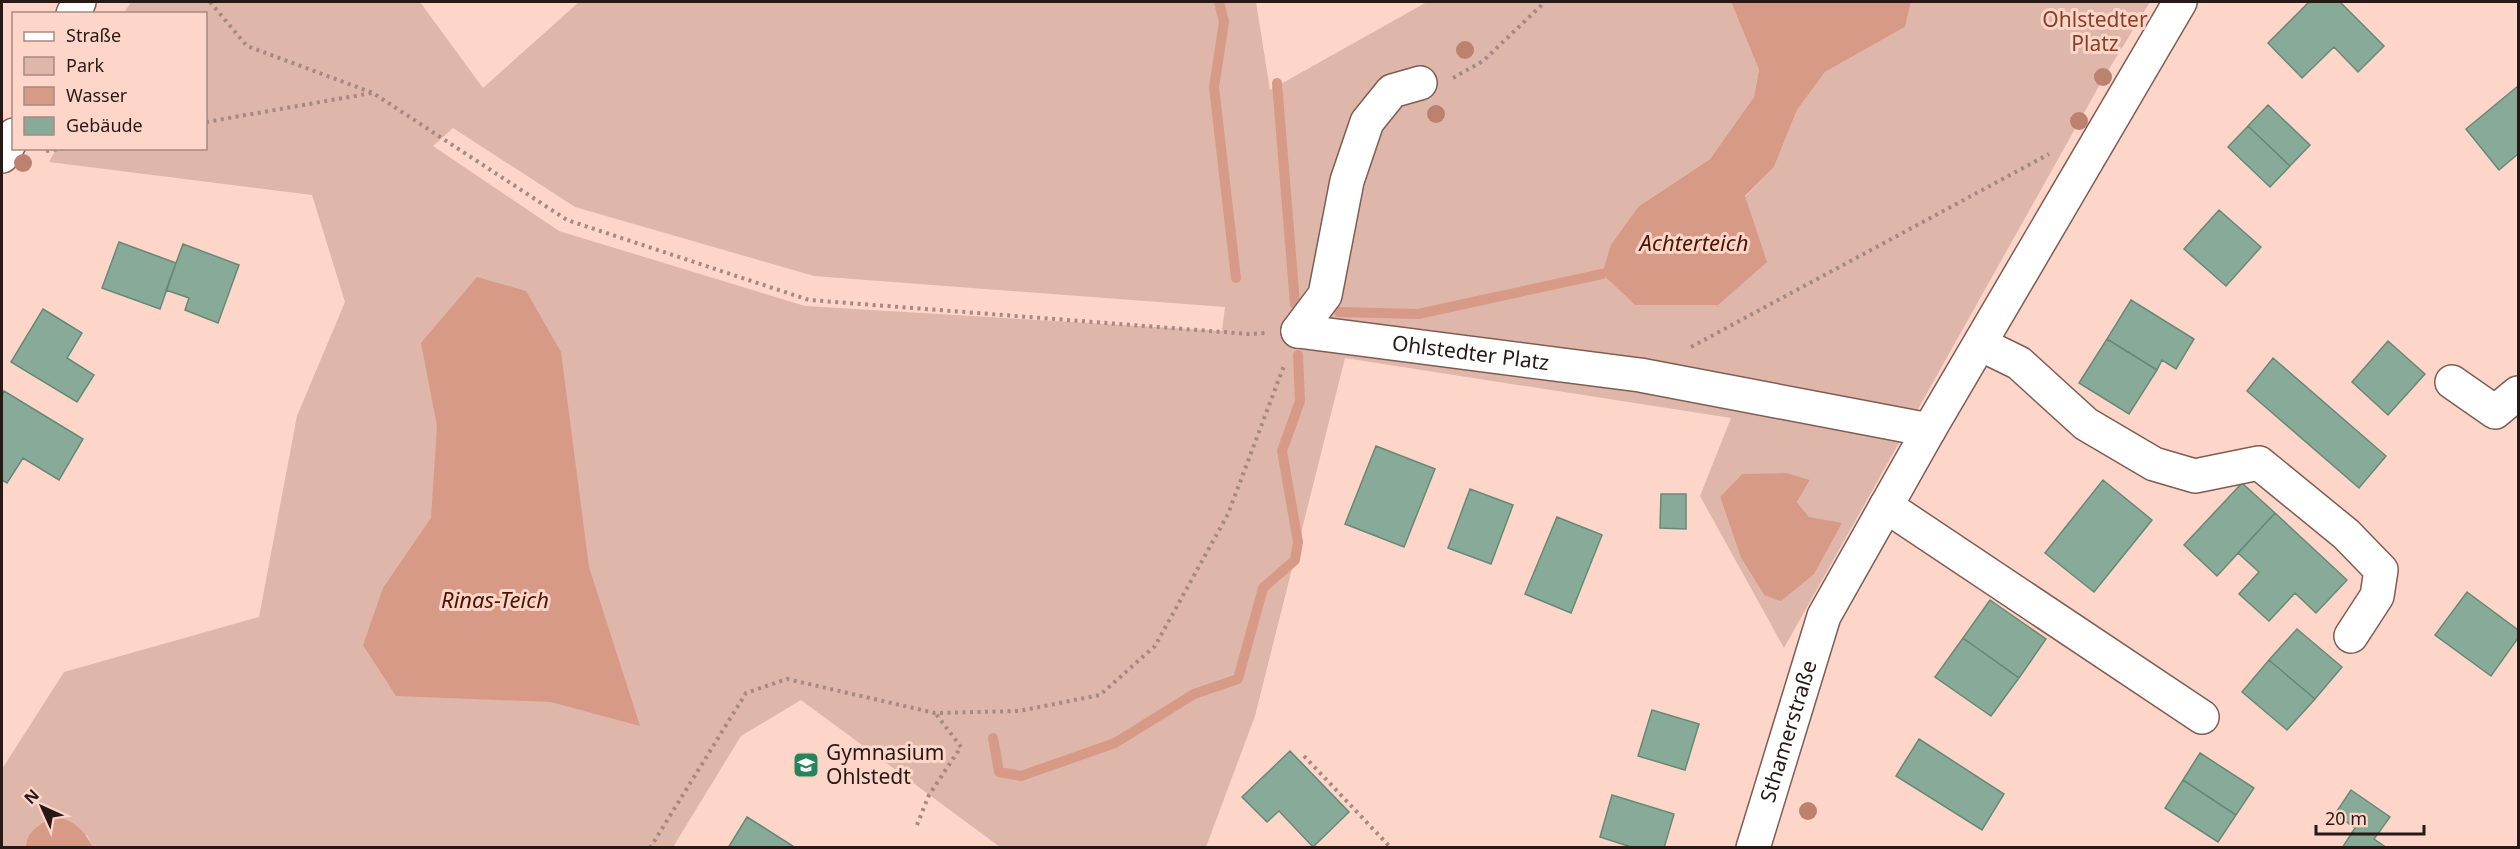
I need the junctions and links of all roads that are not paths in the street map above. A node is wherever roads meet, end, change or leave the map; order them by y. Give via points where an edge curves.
1 (2180, 2) edge
2 (1420, 83) road end
3 (12, 138) edge
4 (2, 156) edge
5 (1980, 344) junction
6 (2452, 382) dead end
7 (2518, 393) edge
8 (1929, 430) junction
9 (1886, 506) junction
10 (2351, 636) dead end
11 (2202, 717) dead end
12 (1753, 848) edge

1 - 5 street
2 - 8 street, Ohlstedter Platz via 1392,91 1367,122 1347,181 1325,295 1298,331 1640,375
3 - 4 street
5 - 8 street
5 - 10 street via 2019,363 2086,424 2154,464 2195,476 2259,464 2346,534 2381,570 2377,596
6 - 7 street via 2495,412
8 - 9 street
9 - 11 street
9 - 12 street, Sthamerstraße via 1824,616

